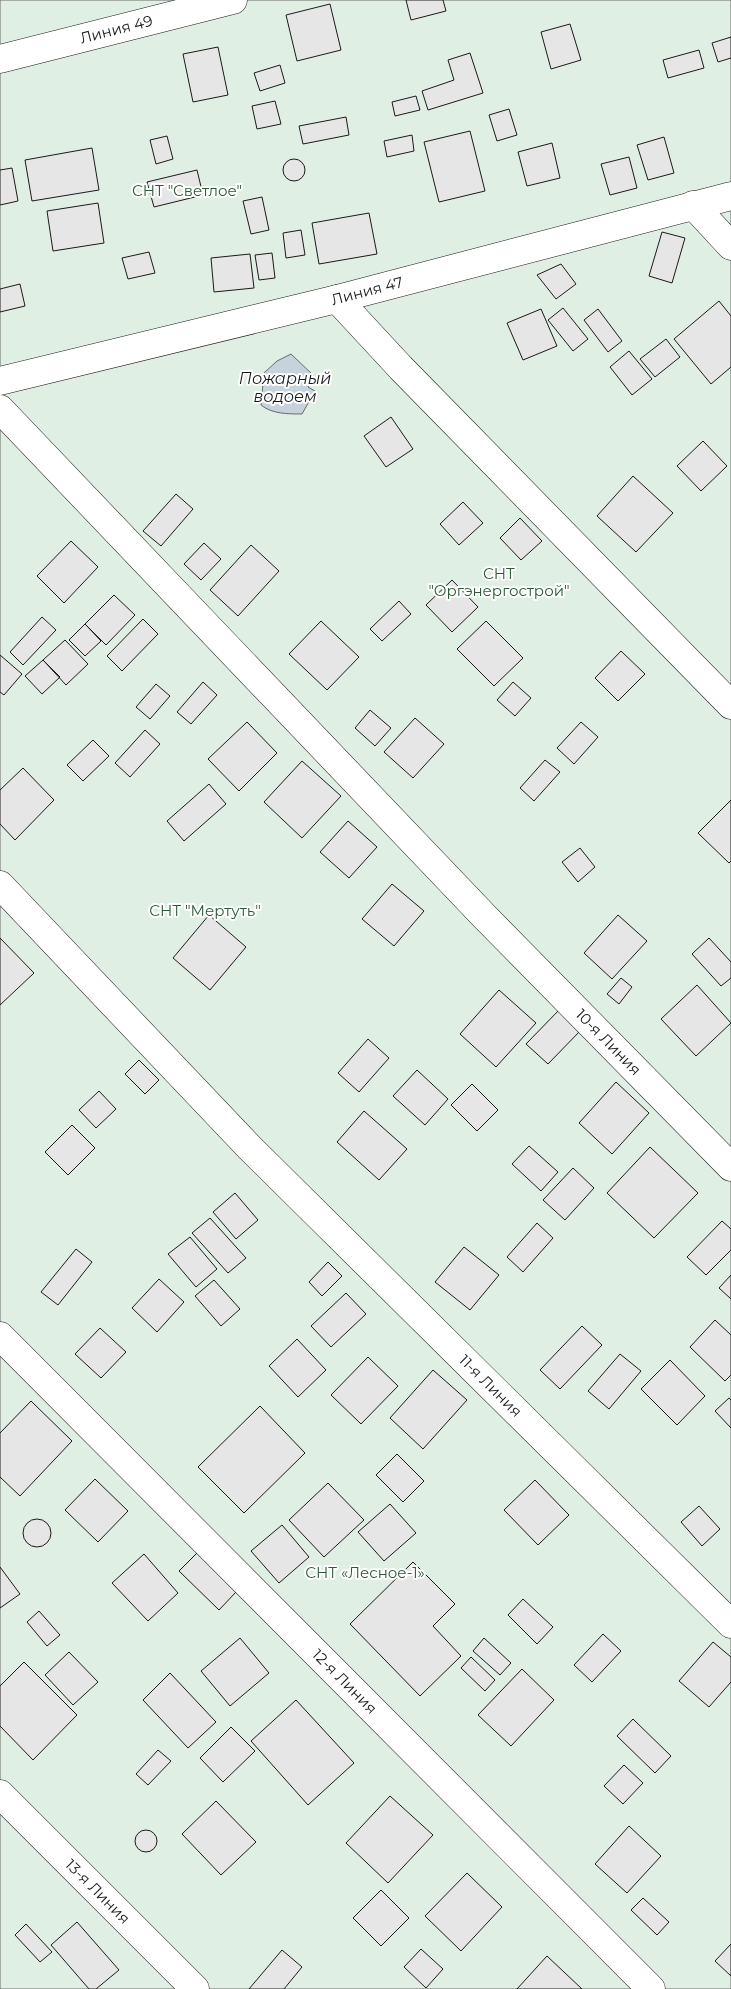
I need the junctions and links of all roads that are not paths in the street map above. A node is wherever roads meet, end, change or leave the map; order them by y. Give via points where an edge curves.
1 (233, 0) edge
2 (0, 58) edge
3 (731, 196) edge
4 (692, 205) junction
5 (731, 246) edge
6 (336, 299) junction
7 (0, 381) edge
8 (0, 409) edge
9 (725, 699) edge
10 (0, 885) edge
11 (731, 1167) edge
12 (0, 1336) edge
13 (731, 1624) edge
14 (0, 1794) edge
15 (195, 1989) edge
16 (651, 1989) edge

1 - 2 street, Линия 49
3 - 4 street, Линия 47
4 - 5 street
4 - 6 street, Линия 47
6 - 7 street, Линия 47
6 - 9 street
8 - 11 street, 10-я Линия via 485,917
10 - 13 street, 11-я Линия via 250,1148
12 - 16 street, 12-я Линия
14 - 15 street, 13-я Линия

